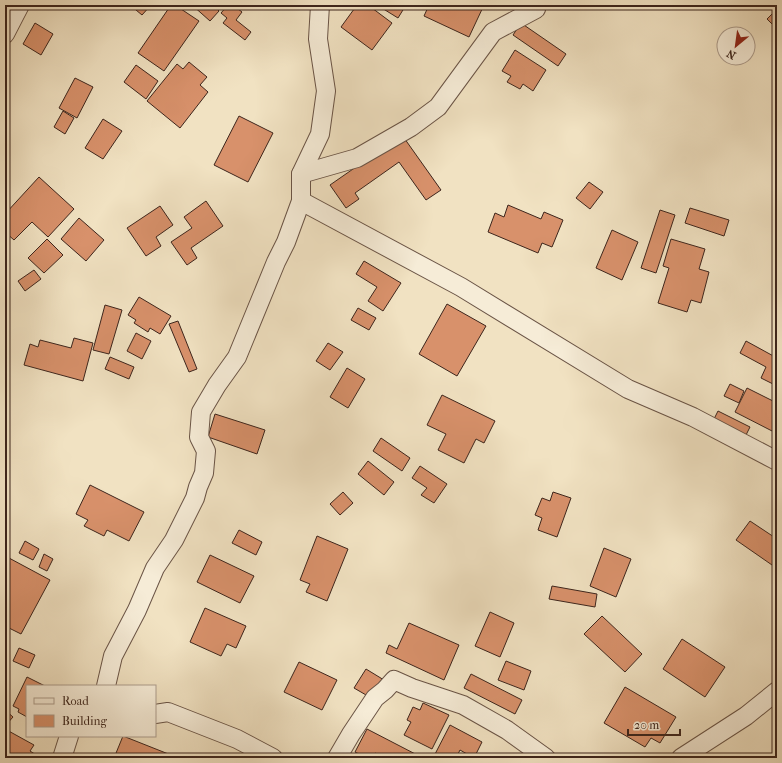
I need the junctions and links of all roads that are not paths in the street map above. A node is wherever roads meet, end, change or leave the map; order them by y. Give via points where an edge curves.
1 (20, 5) edge
2 (320, 5) edge
3 (536, 9) dead end
4 (5, 34) edge
5 (301, 174) junction
6 (301, 201) junction
7 (777, 461) edge
8 (106, 685) edge
9 (777, 691) edge
10 (156, 714) edge
11 (69, 737) edge
12 (62, 758) edge
13 (272, 758) edge
14 (338, 758) edge
15 (546, 758) edge
16 (681, 758) edge

1 - 4 street
2 - 5 street via 318,39 326,91 320,134
3 - 5 street via 493,32 438,107 411,127 357,158
5 - 6 street
6 - 7 street via 461,287 628,389 693,417
6 - 8 street via 236,357 201,412 199,437 206,451 204,473 195,498 174,540 154,568 137,610 113,656
9 - 16 street via 746,716
10 - 13 street via 168,712 237,739
11 - 12 street
14 - 15 street via 375,698 394,680 463,705 507,730

